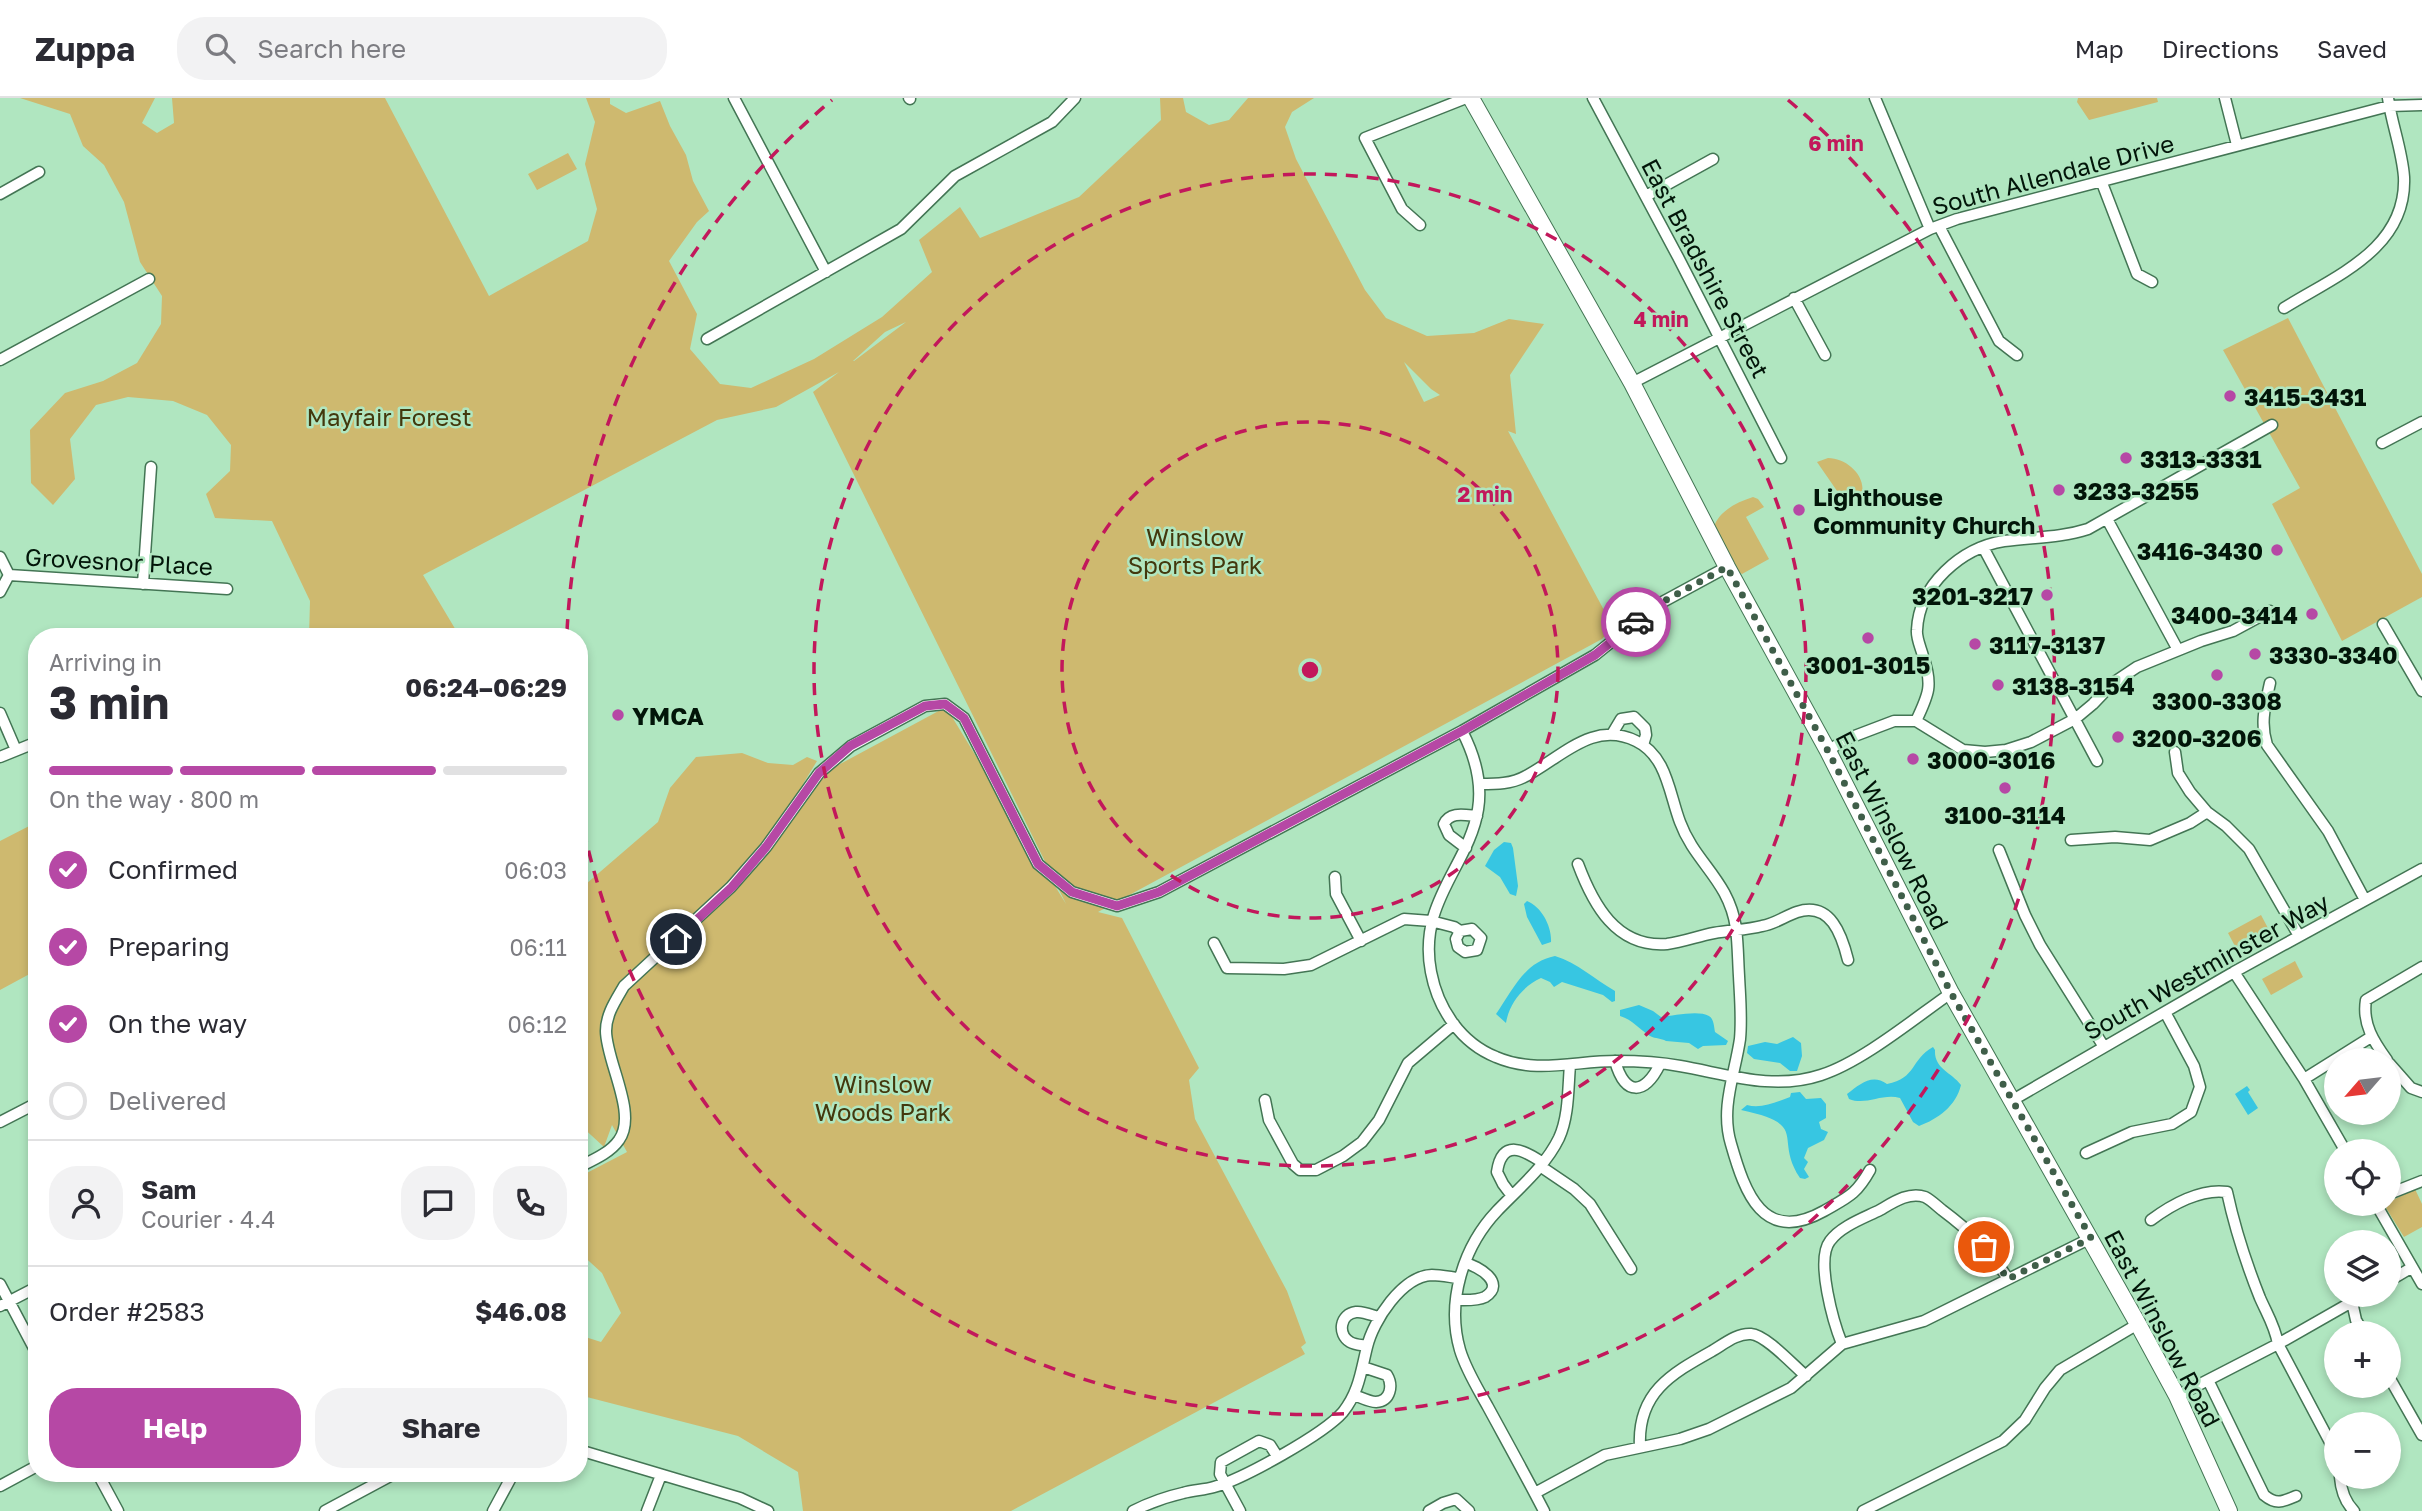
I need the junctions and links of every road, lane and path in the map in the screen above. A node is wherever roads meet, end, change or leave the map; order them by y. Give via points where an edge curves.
1 (734, 98) edge
2 (1075, 98) edge
3 (1469, 98) edge
4 (1593, 98) edge
5 (1875, 98) edge
6 (2225, 98) edge
7 (2389, 102) edge
8 (2422, 105) edge
9 (2237, 145) junction
10 (1713, 159) dead end
11 (39, 172) dead end
12 (2102, 183) junction
13 (0, 194) edge
14 (1646, 196) junction
15 (1420, 225) dead end
16 (1934, 228) junction
17 (826, 272) junction
18 (149, 279) dead end
19 (2152, 282) dead end
20 (1794, 298) junction
21 (2284, 308) dead end
22 (1719, 337) junction
23 (707, 339) dead end
24 (1825, 355) dead end
25 (2017, 355) dead end
26 (0, 360) edge
27 (1632, 383) junction
28 (2422, 422) edge
29 (2272, 425) dead end
30 (2382, 443) dead end
31 (1781, 458) dead end
32 (151, 467) dead end
33 (2107, 519) junction
34 (1983, 547) junction
35 (0, 557) edge
36 (1727, 567) junction
37 (9, 575) junction
38 (143, 584) junction
39 (227, 589) dead end
40 (0, 592) edge
41 (2270, 611) dead end
42 (2384, 624) dead end
43 (2178, 650) junction
44 (2270, 683) dead end
45 (2422, 691) edge
46 (0, 713) edge
47 (2075, 719) junction
48 (1916, 721) junction
49 (1462, 731) junction
50 (1612, 734) junction
51 (28, 745) edge
52 (1643, 745) junction
53 (16, 750) junction
54 (1828, 751) junction
55 (2175, 752) dead end
56 (0, 757) edge
57 (2097, 761) dead end
58 (1480, 784) junction
59 (2207, 812) junction
60 (1478, 817) junction
61 (2071, 840) dead end
62 (1466, 848) junction
63 (1999, 850) dead end
64 (1578, 864) dead end
65 (2422, 869) edge
66 (1335, 877) dead end
67 (2365, 900) junction
68 (1432, 921) junction
69 (1737, 930) junction
70 (1460, 931) dead end
71 (2299, 936) junction
72 (1361, 941) junction
73 (1214, 943) dead end
74 (1848, 960) dead end
75 (2422, 968) edge
76 (2234, 972) junction
77 (1951, 993) junction
78 (2165, 1012) junction
79 (1454, 1024) junction
80 (2371, 1037) junction
81 (2104, 1047) junction
82 (2378, 1048) edge
83 (1615, 1061) junction
84 (1660, 1063) junction
85 (1570, 1065) junction
86 (1732, 1076) junction
87 (2401, 1077) edge
88 (2304, 1079) junction
89 (2422, 1092) edge
90 (1265, 1100) dead end
91 (2011, 1101) junction
92 (28, 1108) edge
93 (0, 1122) edge
94 (2339, 1139) edge
95 (2086, 1153) dead end
96 (588, 1163) edge
97 (1541, 1164) junction
98 (1870, 1170) dead end
99 (2422, 1181) edge
100 (2401, 1189) edge
101 (1513, 1196) junction
102 (2383, 1216) edge
103 (2151, 1220) dead end
104 (2091, 1238) junction
105 (1465, 1263) junction
106 (2411, 1268) junction
107 (1631, 1269) dead end
108 (2401, 1274) edge
109 (1458, 1278) junction
110 (2008, 1279) junction
111 (0, 1284) edge
112 (2422, 1284) edge
113 (28, 1292) edge
114 (1456, 1300) junction
115 (5, 1304) edge
116 (2342, 1307) edge
117 (1378, 1317) junction
118 (2138, 1324) junction
119 (28, 1340) edge
120 (2278, 1344) junction
121 (1842, 1345) junction
122 (1367, 1346) junction
123 (1363, 1367) junction
124 (1806, 1377) junction
125 (2208, 1380) junction
126 (1354, 1395) junction
127 (2177, 1396) junction
128 (2401, 1398) edge
129 (2324, 1431) edge
130 (2422, 1436) edge
131 (1640, 1447) junction
132 (588, 1453) edge
133 (1277, 1456) junction
134 (28, 1471) edge
135 (661, 1475) junction
136 (102, 1482) edge
137 (379, 1482) edge
138 (509, 1482) edge
139 (1225, 1483) junction
140 (0, 1486) edge
141 (2343, 1489) edge
142 (1535, 1493) junction
143 (2296, 1496) dead end
144 (118, 1511) edge
145 (325, 1511) edge
146 (493, 1511) edge
147 (648, 1511) edge
148 (768, 1511) edge
149 (1132, 1511) edge
150 (1240, 1511) edge
151 (1429, 1511) edge
152 (1469, 1511) edge
153 (1544, 1511) edge
154 (1863, 1511) edge
155 (2229, 1511) edge
156 (2354, 1511) edge

1 - 17 street
2 - 17 street via 1052,122 955,176 901,229
3 - 15 street via 1365,138 1402,209
3 - 27 main road, East Winslow Road
4 - 14 street, East Bradshire Street
5 - 16 street
6 - 9 street
7 - 8 street, South Allendale Drive
7 - 9 street, South Allendale Drive
7 - 21 street via 2404,179 2392,230 2367,257
9 - 12 street, South Allendale Drive
10 - 14 street
11 - 13 street
12 - 16 street, South Allendale Drive
12 - 19 street via 2137,274
14 - 22 street, East Bradshire Street
16 - 20 street, South Allendale Drive
16 - 25 street via 1999,341
17 - 23 street
18 - 26 street
20 - 22 street, South Allendale Drive
20 - 24 street
22 - 27 street, South Allendale Drive
22 - 31 street, East Bradshire Street
27 - 36 main road, East Winslow Road
28 - 30 street
29 - 33 street
32 - 38 street
33 - 34 street via 2065,536
33 - 43 street
34 - 47 street
34 - 48 street via 1945,571 1923,601 1916,632 1930,689
35 - 37 street
36 - 49 street via 1657,605 1595,655
36 - 54 main road, East Winslow Road
37 - 38 street, Grovesnor Place
37 - 40 street
38 - 39 street, Grovesnor Place
41 - 43 street via 2233,631
42 - 45 street
43 - 47 street via 2113,683
44 - 67 street via 2262,715 2267,745 2328,831
46 - 53 street
47 - 48 street via 2031,742 1985,752 1963,750
47 - 57 street
48 - 54 street via 1894,721
49 - 58 street
49 - 96 street via 1159,892 1117,906 1072,892 1038,864 964,718 945,704 925,706 850,746 819,773 732,887 624,986 611,1007 606,1028 620,1086 624,1130 619,1141
50 - 52 street
50 - 52 street via 1621,719 1634,718 1645,727
50 - 58 street via 1588,738 1518,780
51 - 53 street
52 - 69 street via 1662,767 1686,835 1725,890
53 - 56 street
54 - 77 main road, East Winslow Road
55 - 59 street via 2178,773
58 - 60 street
59 - 61 street via 2150,839
59 - 71 street via 2249,849
60 - 62 street
60 - 62 street via 1454,815 1444,824 1449,835
62 - 68 street
63 - 81 street via 2040,945
64 - 69 street via 1604,916 1632,938 1667,944
65 - 67 street, South Westminster Way
66 - 72 street via 1336,894
67 - 71 street, South Westminster Way
68 - 70 street
68 - 72 street via 1404,919
68 - 79 street via 1429,956 1433,984
69 - 74 street via 1762,927 1799,911 1819,912 1836,925
69 - 86 street via 1741,1027
71 - 76 street, South Westminster Way
72 - 73 street via 1311,965 1283,969 1227,968
75 - 80 street via 2365,1000
76 - 78 street, South Westminster Way
76 - 88 street
77 - 86 street via 1853,1060 1821,1075 1775,1083
77 - 91 main road, East Winslow Road
78 - 81 street, South Westminster Way
78 - 95 street via 2200,1087 2191,1112 2172,1124 2132,1132
79 - 85 street via 1476,1046 1506,1061 1539,1067
79 - 90 street via 1408,1063 1362,1142 1308,1174 1293,1164 1269,1120
80 - 82 street
80 - 88 street
81 - 91 street, South Westminster Way
83 - 84 street
83 - 84 street via 1621,1079 1634,1088 1650,1082
83 - 85 street
84 - 86 street
85 - 97 street via 1564,1124
86 - 98 street via 1727,1113 1731,1144 1749,1196 1768,1217 1805,1221 1851,1196
87 - 89 street
88 - 94 street
91 - 104 main road, East Winslow Road
92 - 93 street
97 - 101 street
97 - 101 street via 1523,1150 1506,1153 1497,1172
97 - 107 street via 1590,1204
99 - 100 street
101 - 105 street via 1494,1214
102 - 106 street
103 - 120 street via 2168,1207 2213,1190 2227,1192 2235,1230
104 - 110 street
104 - 118 main road, East Winslow Road
105 - 109 street
105 - 114 street via 1484,1270 1492,1287 1482,1298
106 - 108 street
106 - 112 street
109 - 114 street
109 - 117 street via 1432,1275 1419,1279
110 - 121 street via 1924,1321
110 - 121 street via 1971,1232 1925,1197 1903,1198 1841,1231 1826,1248 1833,1319
111 - 115 street
113 - 115 street
114 - 142 street via 1457,1335 1465,1364
115 - 119 street
116 - 120 street
117 - 122 street
117 - 122 street via 1355,1312 1343,1320 1347,1339
118 - 127 main road, East Winslow Road
118 - 154 street via 2060,1370 2025,1420 2003,1441
120 - 125 street
120 - 129 street
121 - 124 street
122 - 123 street
123 - 126 street
123 - 126 street via 1387,1375 1390,1392 1378,1402
124 - 131 street via 1693,1435
124 - 131 street via 1763,1339 1752,1334 1737,1336 1679,1369 1654,1393 1641,1418
125 - 127 street
125 - 143 street via 2264,1495 2280,1503
126 - 133 street via 1332,1422
127 - 155 main road, East Winslow Road
128 - 130 street
131 - 142 street via 1605,1455
132 - 135 street
133 - 139 street
133 - 139 street via 1270,1445 1256,1442 1221,1462
134 - 140 street
135 - 147 street
135 - 148 street
136 - 144 street
137 - 145 street
138 - 146 street
139 - 149 street
139 - 150 street
141 - 156 street
142 - 153 street
151 - 152 street via 1456,1499

